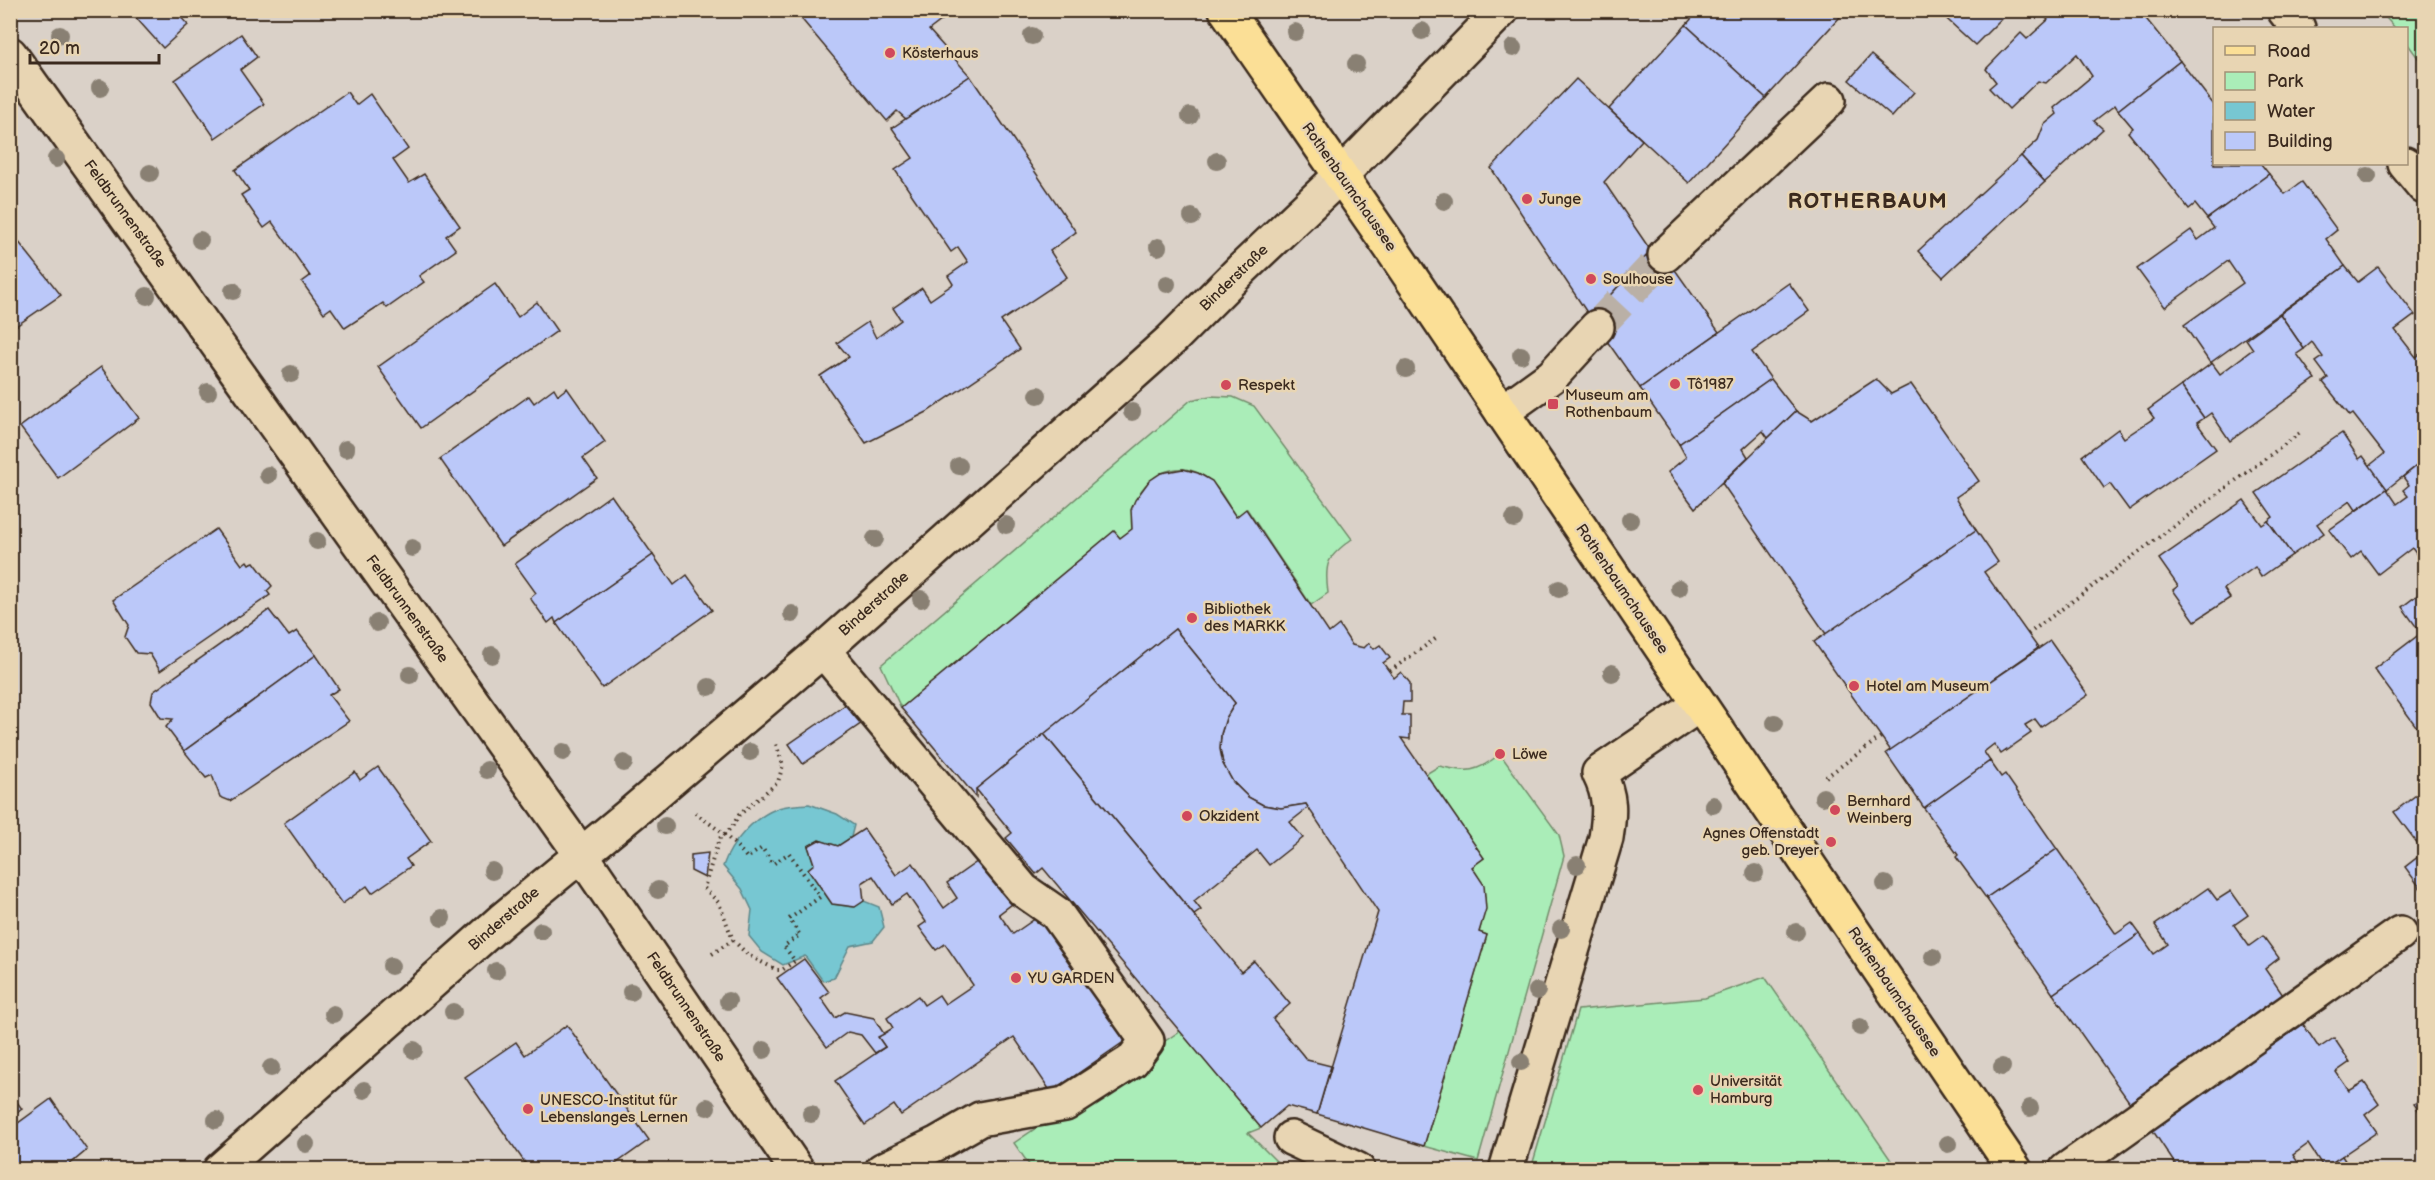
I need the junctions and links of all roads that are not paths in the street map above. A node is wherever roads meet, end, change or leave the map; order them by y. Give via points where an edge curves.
1 (1226, 10) edge
2 (1502, 10) edge
3 (2284, 10) edge
4 (2297, 27) edge
5 (10, 54) edge
6 (1829, 100) dead end
7 (2407, 165) edge
8 (1341, 175) junction
9 (2424, 187) edge
10 (1665, 255) tunnel mouth
11 (1597, 327) tunnel mouth
12 (1502, 412) junction
13 (823, 650) junction
14 (1699, 705) junction
15 (581, 854) junction
16 (2400, 933) dead end
17 (1292, 1138) dead end
18 (220, 1170) edge
19 (797, 1170) edge
20 (882, 1170) edge
21 (1358, 1170) edge
22 (1506, 1170) edge
23 (2015, 1170) edge
24 (2066, 1170) edge

1 - 8 main road, Rothenbaumchaussee
2 - 8 street, Binderstraße
3 - 4 street
5 - 15 street, Feldbrunnenstraße
6 - 10 street
7 - 9 street
8 - 12 main road, Rothenbaumchaussee
8 - 13 street, Binderstraße via 1171,340
11 - 12 street via 1552,376
12 - 14 main road, Rothenbaumchaussee
13 - 15 street, Binderstraße
13 - 20 street via 1023,890 1056,913 1148,1041 1132,1061 1065,1104 980,1119
14 - 22 street via 1599,773 1608,791 1610,815 1606,838
14 - 23 main road, Rothenbaumchaussee
15 - 18 street, Binderstraße
15 - 19 street, Feldbrunnenstraße
16 - 24 street
17 - 21 street

